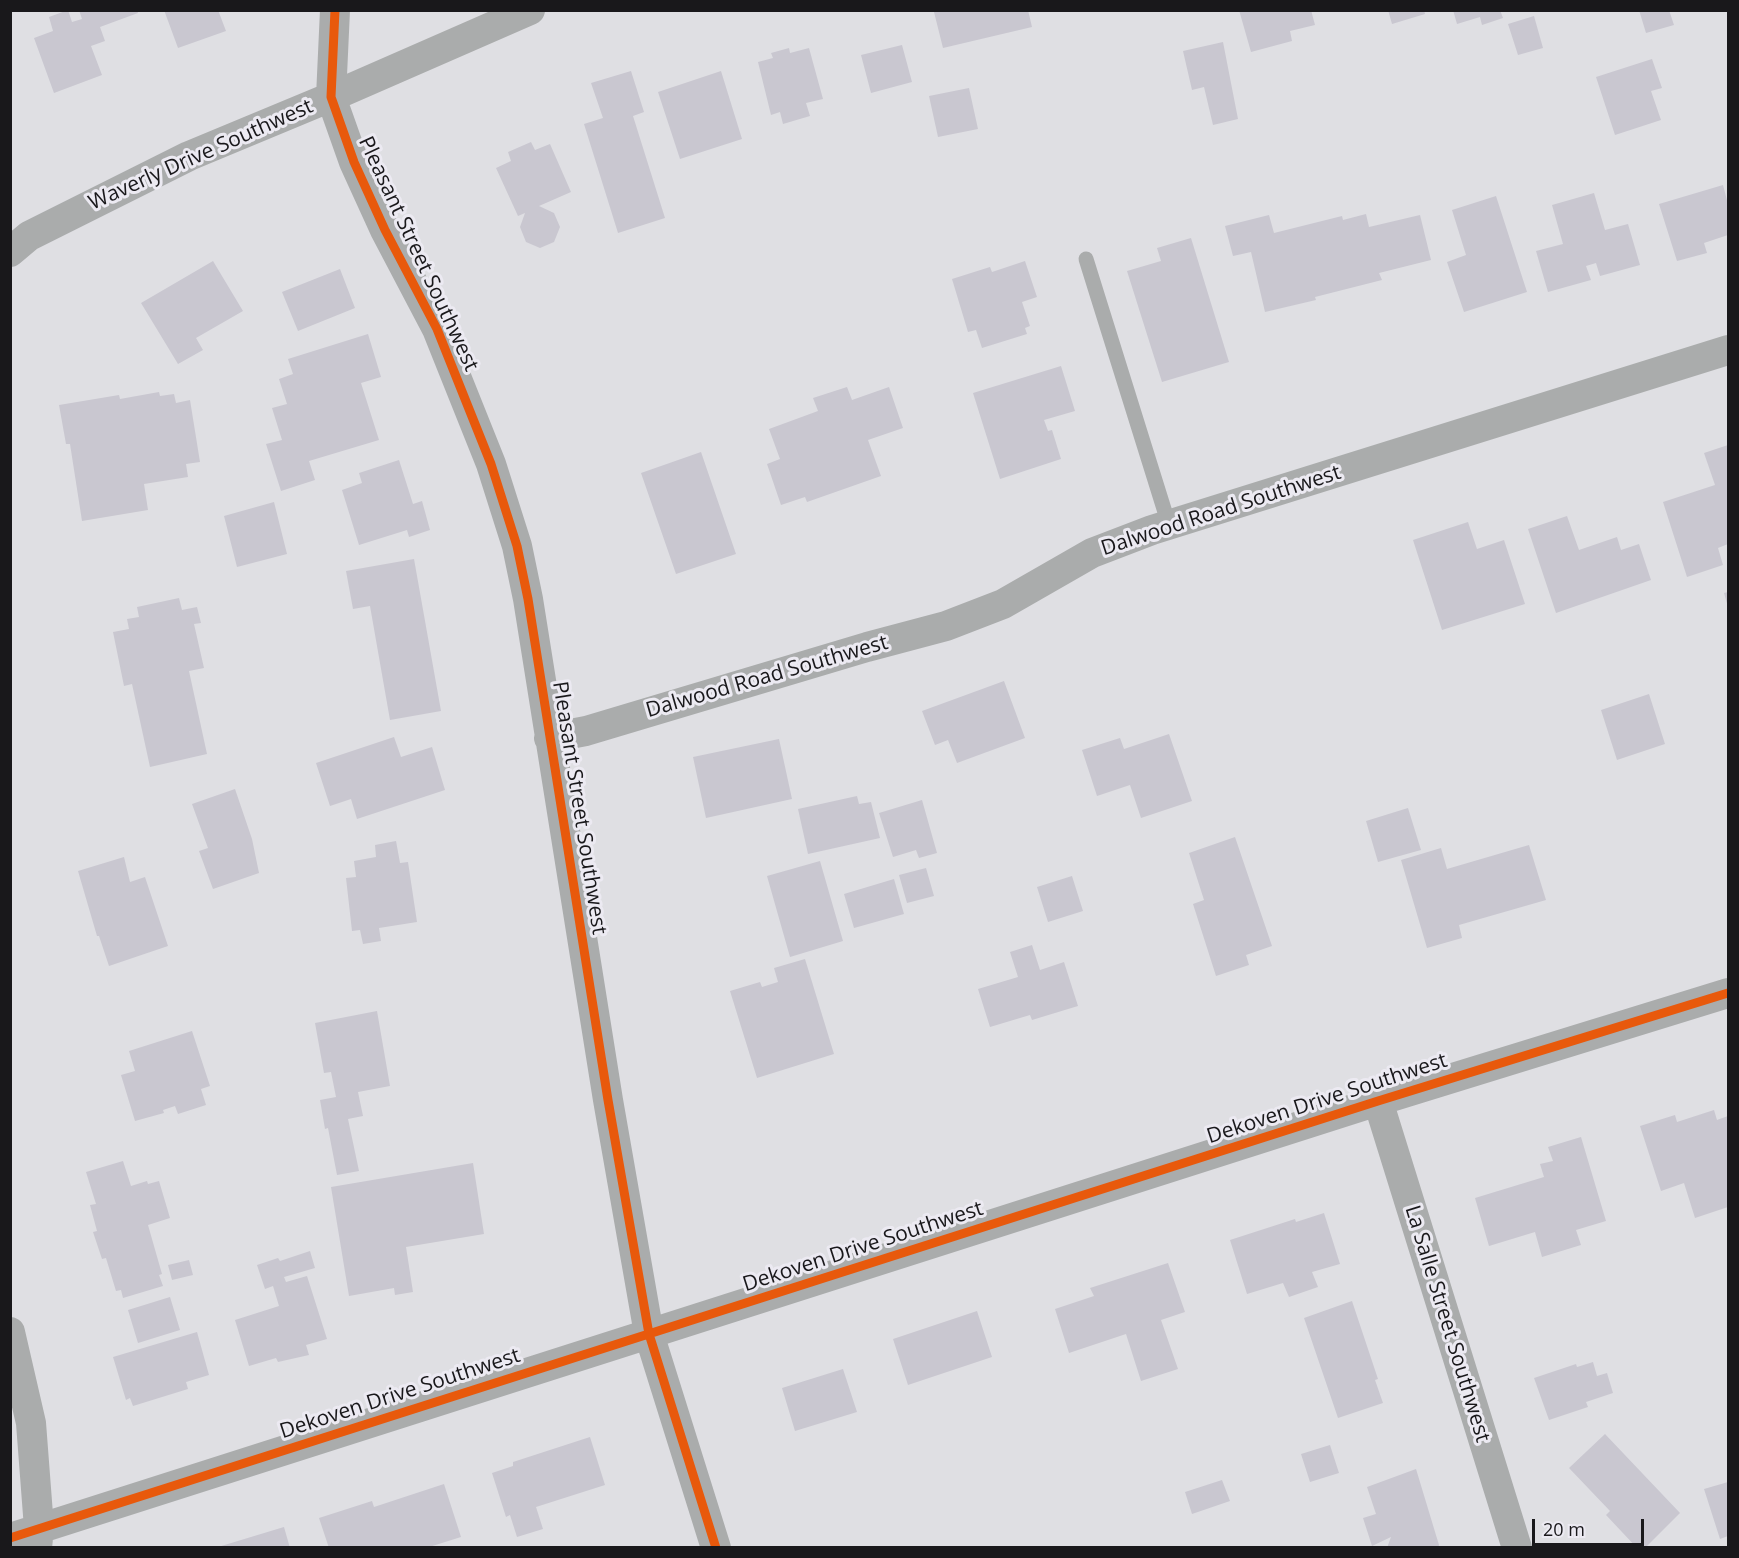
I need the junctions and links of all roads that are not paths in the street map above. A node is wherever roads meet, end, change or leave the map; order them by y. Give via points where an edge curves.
1 (335, 10) edge
2 (530, 10) edge
3 (331, 98) junction
4 (10, 252) edge
5 (1086, 259) dead end
6 (1728, 350) edge
7 (1169, 525) junction
8 (549, 738) junction
9 (1728, 993) edge
10 (1378, 1101) junction
11 (10, 1332) edge
12 (649, 1334) junction
13 (10, 1538) edge
14 (38, 1538) edge
15 (716, 1548) edge
16 (1517, 1548) edge

1 - 3 street
2 - 3 street, Waverly Drive Southwest
3 - 4 street, Waverly Drive Southwest via 126,186 29,236
3 - 8 street, Pleasant Street Southwest via 385,230 437,329 491,464 517,546
5 - 7 lane
6 - 7 street, Dalwood Road Southwest
7 - 8 street, Dalwood Road Southwest via 1092,553 1003,604 946,626 586,731
8 - 12 street, Pleasant Street Southwest
9 - 10 street, Dekoven Drive Southwest
10 - 12 street, Dekoven Drive Southwest
10 - 16 street, La Salle Street Southwest
11 - 14 street via 31,1423
12 - 14 street, Dekoven Drive Southwest
12 - 15 street, Pleasant Street Southwest
13 - 14 street, Dekoven Drive Southwest

